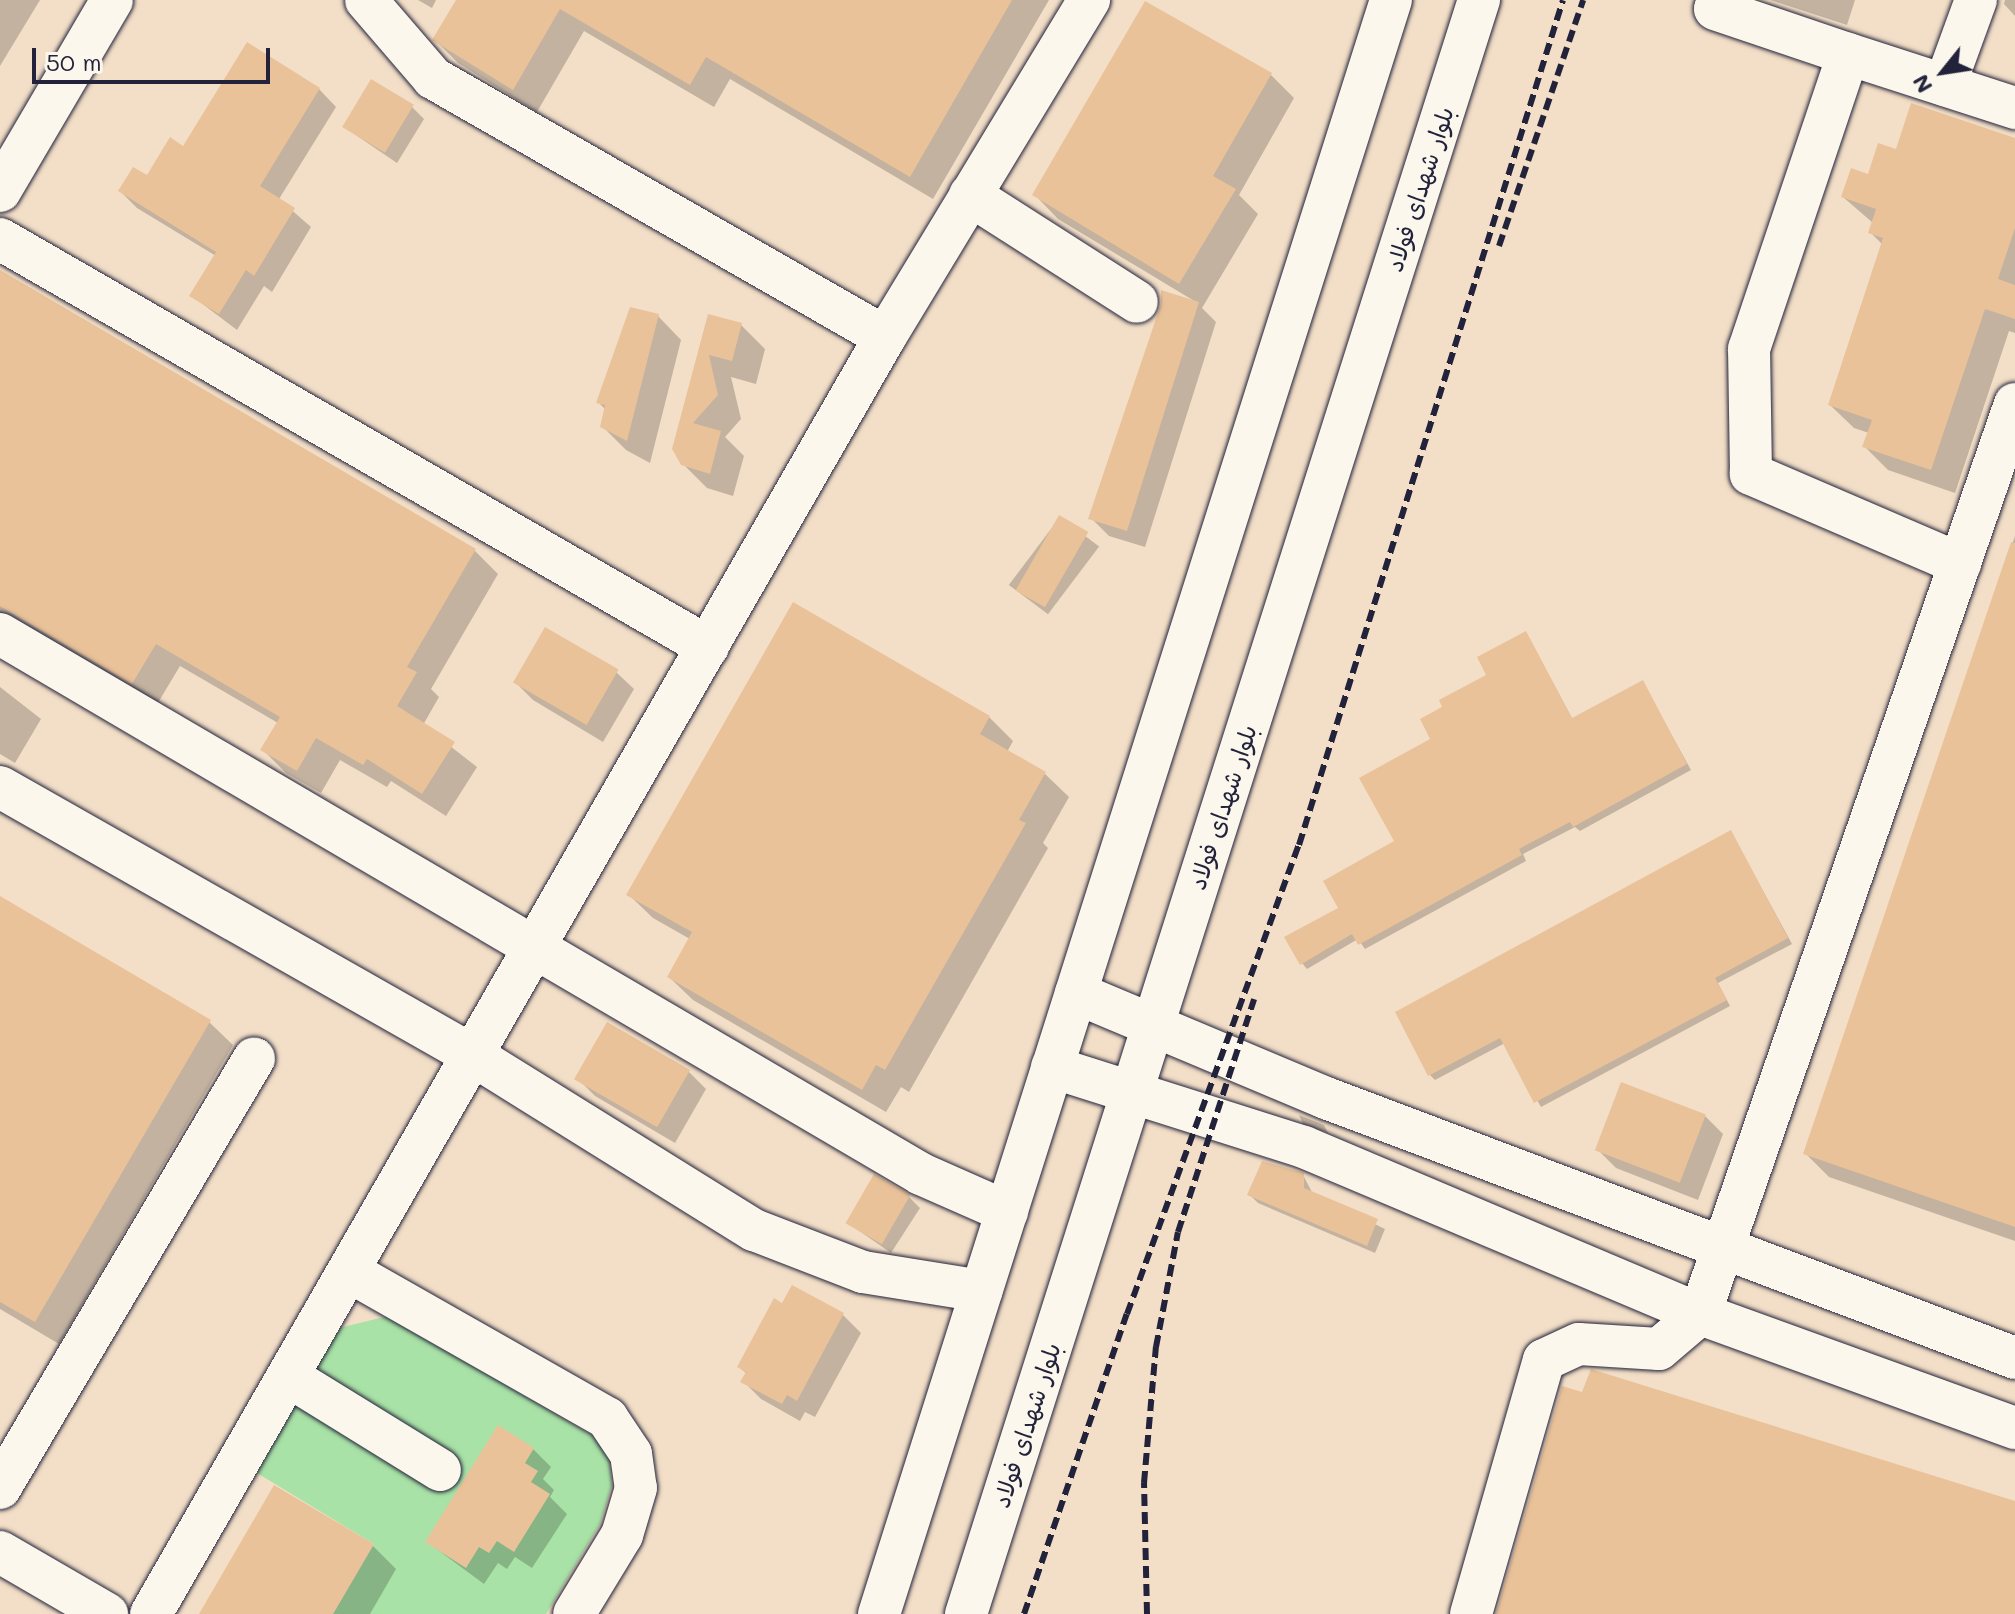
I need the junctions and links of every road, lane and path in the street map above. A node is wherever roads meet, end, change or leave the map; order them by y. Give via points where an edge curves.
1 (112, 0) edge
2 (366, 0) edge
3 (1089, 0) edge
4 (1391, 0) edge
5 (1479, 0) edge
6 (1718, 0) edge
7 (1976, 0) edge
8 (1848, 54) junction
9 (1945, 85) junction
10 (2015, 108) edge
11 (0, 191) edge
12 (970, 195) junction
13 (0, 239) edge
14 (1137, 302) dead end
15 (885, 337) junction
16 (2015, 404) edge
17 (1960, 564) junction
18 (0, 634) edge
19 (708, 647) junction
20 (0, 787) edge
21 (536, 948) junction
22 (1076, 993) junction
23 (1154, 1022) junction
24 (474, 1056) junction
25 (254, 1058) dead end
26 (1052, 1067) junction
27 (1132, 1092) junction
28 (1007, 1212) junction
29 (1724, 1247) junction
30 (350, 1272) junction
31 (981, 1291) junction
32 (1700, 1314) junction
33 (2015, 1358) edge
34 (291, 1378) junction
35 (2015, 1428) edge
36 (440, 1470) dead end
37 (0, 1488) edge
38 (0, 1552) edge
39 (107, 1614) edge
40 (151, 1614) edge
41 (574, 1614) edge
42 (879, 1614) edge
43 (966, 1614) edge
44 (1471, 1614) edge

1 - 11 street
2 - 15 street via 433,78
3 - 12 street
4 - 22 street
5 - 23 street, بلوار شهدای فولاد
6 - 8 street via 1715,9
7 - 9 street
8 - 9 street
8 - 17 street via 1749,349 1751,474
9 - 10 street
12 - 14 street
12 - 15 street
13 - 19 street
15 - 19 street
16 - 17 street
17 - 29 street
18 - 21 street
19 - 21 street
20 - 24 street
21 - 24 street
21 - 28 street via 921,1174
22 - 23 street
22 - 26 street
23 - 27 street, بلوار شهدای فولاد
23 - 29 street via 1326,1098
24 - 30 street
24 - 31 street via 754,1230 863,1272
25 - 37 street
26 - 27 street
26 - 28 street
27 - 32 street via 1304,1147
27 - 43 street, بلوار شهدای فولاد
28 - 31 street
29 - 32 street
29 - 33 street
30 - 34 street
30 - 41 street via 607,1418 631,1454 636,1488 622,1535
31 - 42 street
32 - 35 street
32 - 44 street via 1659,1349 1579,1344 1544,1360
34 - 36 street
34 - 40 street
38 - 39 street

